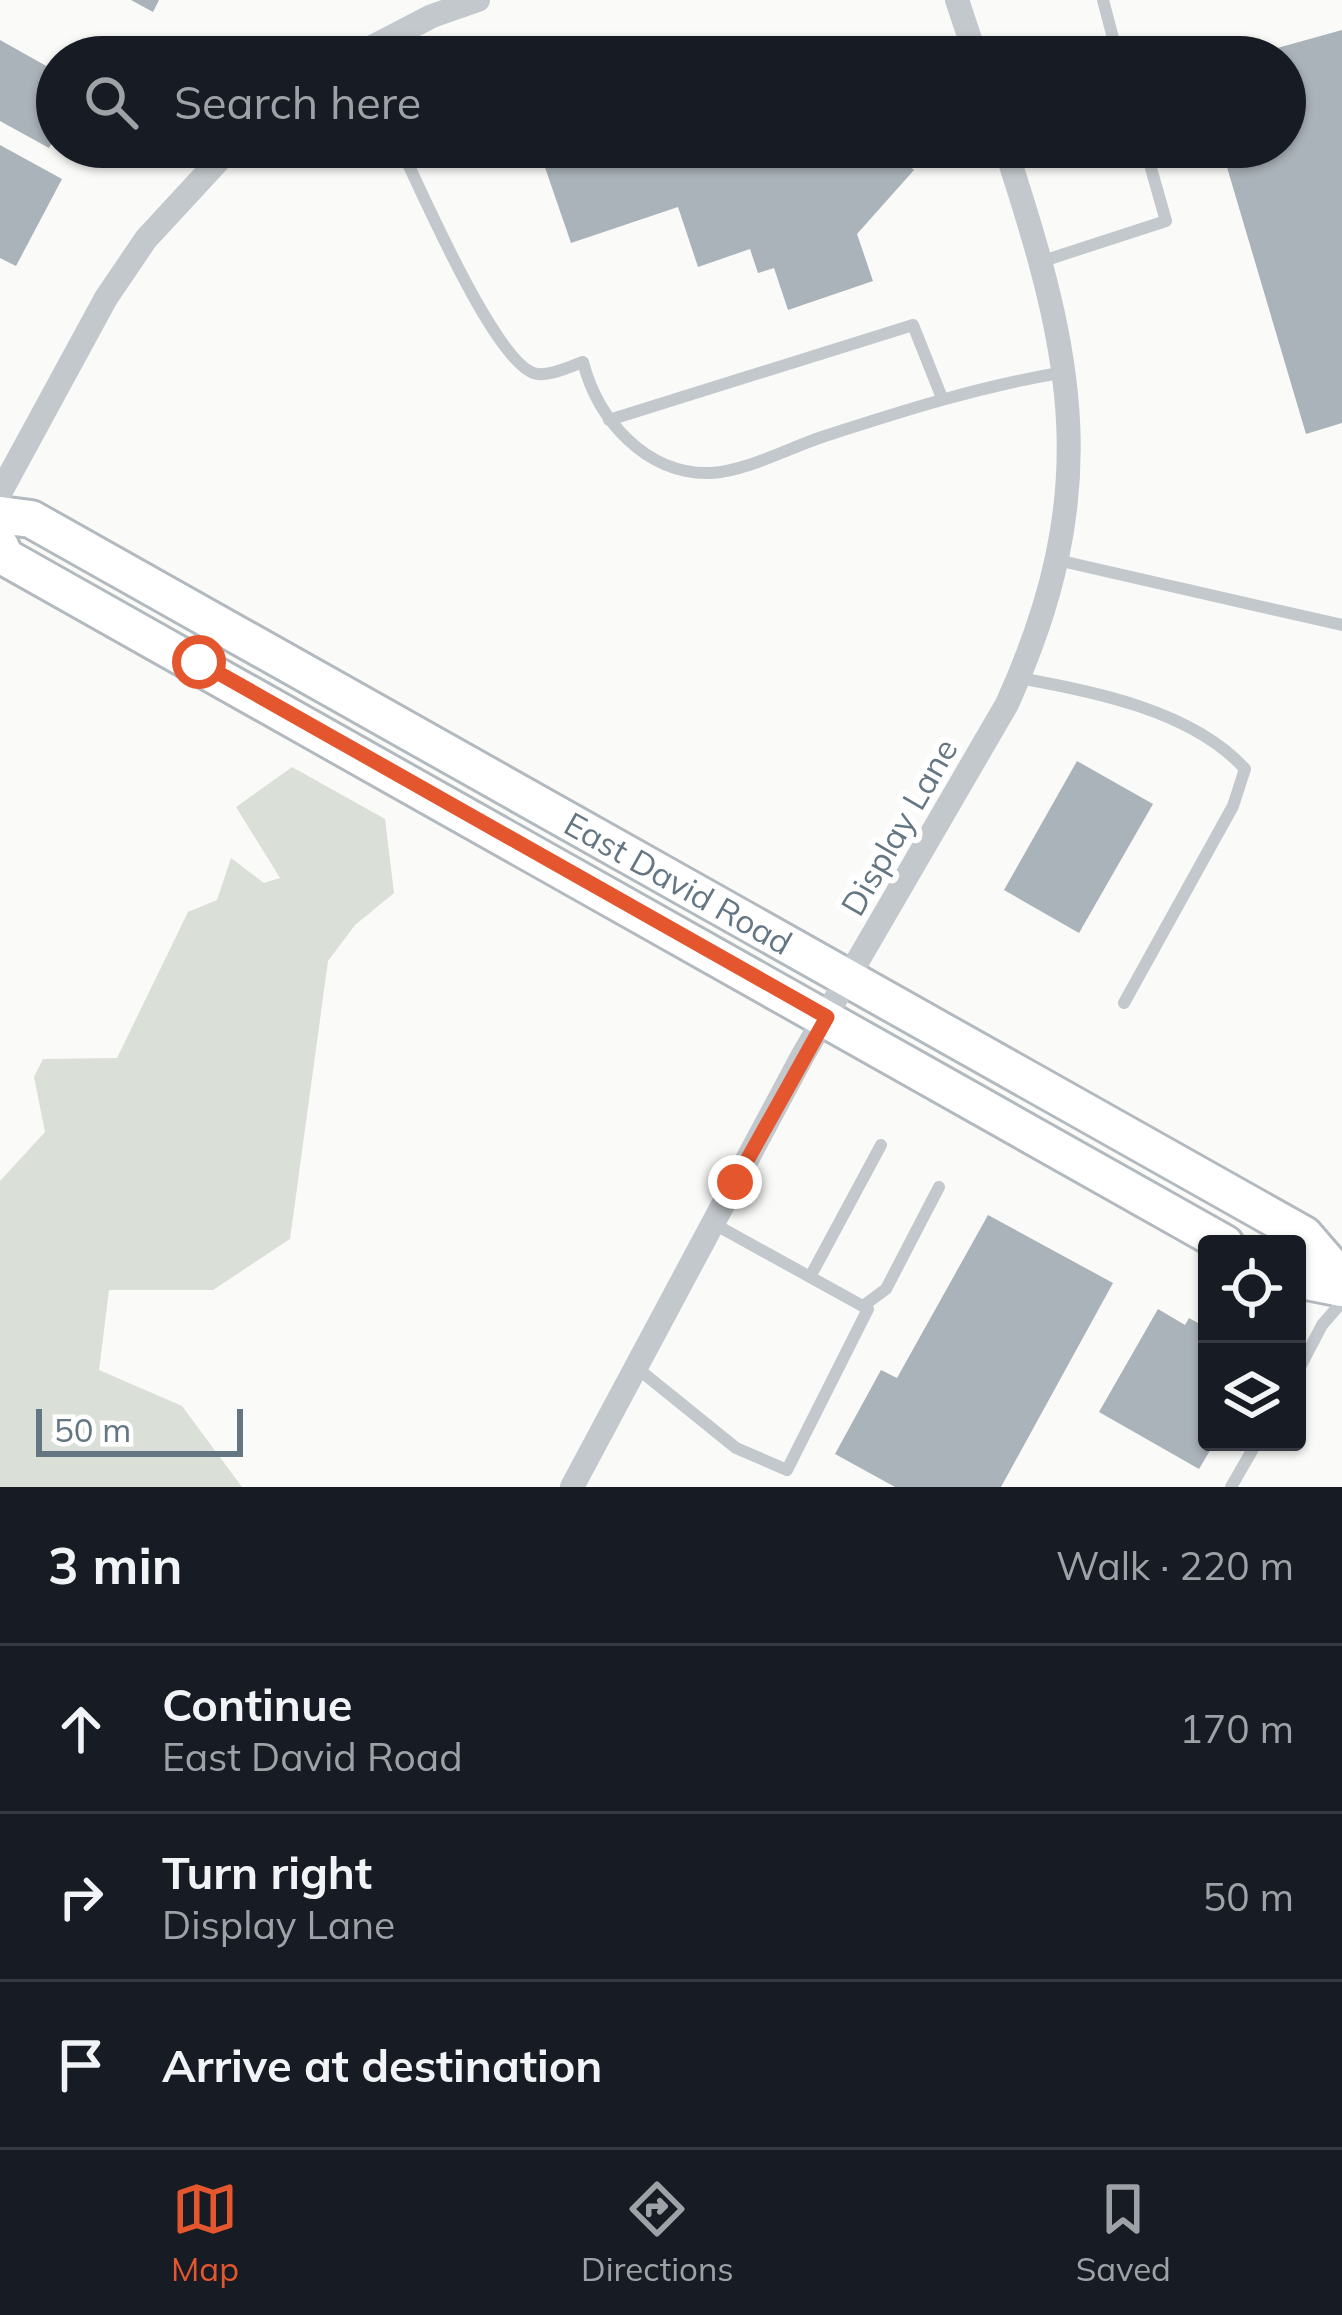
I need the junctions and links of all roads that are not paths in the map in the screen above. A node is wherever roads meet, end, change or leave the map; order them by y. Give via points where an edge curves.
1 (478, 0) edge
2 (957, 0) edge
3 (1103, 0) edge
4 (394, 36) edge
5 (969, 36) edge
6 (1112, 36) edge
7 (210, 168) edge
8 (411, 168) edge
9 (1013, 168) edge
10 (1150, 168) edge
11 (1043, 261) junction
12 (1066, 372) junction
13 (941, 398) junction
14 (609, 420) junction
15 (0, 493) edge
16 (0, 515) edge
17 (0, 546) edge
18 (1057, 560) junction
19 (1342, 625) edge
20 (1019, 678) junction
21 (850, 978) junction
22 (1124, 1003) dead end
23 (827, 1017) junction
24 (881, 1145) dead end
25 (940, 1187) dead end
26 (716, 1225) junction
27 (1210, 1235) edge
28 (810, 1277) junction
29 (1342, 1279) edge
30 (1306, 1281) edge
31 (1342, 1288) edge
32 (1342, 1302) edge
33 (863, 1306) junction
34 (1306, 1356) edge
35 (637, 1368) junction
36 (1252, 1451) edge
37 (572, 1487) edge
38 (1231, 1487) edge

1 - 4 street
2 - 5 street
3 - 6 lane
7 - 15 street via 106,298
8 - 14 lane via 491,328 519,366 539,375 584,362 592,398
9 - 11 street, Display Lane
10 - 11 lane via 1166,221
11 - 12 street, Display Lane
12 - 13 lane
12 - 18 street, Display Lane via 1069,499
13 - 14 lane via 712,473 660,464
13 - 14 lane via 913,325
16 - 21 street, East David Road via 31,519 70,540
17 - 23 street, East David Road via 5,557
18 - 19 lane
18 - 20 street, Display Lane
20 - 21 street, Display Lane
20 - 22 lane via 1117,696 1228,751 1245,769 1233,806
21 - 23 street, Display Lane
21 - 29 street, East David Road via 1304,1234
23 - 26 street, Display Lane
23 - 27 street, East David Road
24 - 28 lane
25 - 33 lane via 886,1289
26 - 28 lane
26 - 35 street, Display Lane
28 - 33 lane
30 - 31 street
32 - 34 lane
33 - 35 lane via 787,1470 736,1448
35 - 37 street, Display Lane
36 - 38 lane

